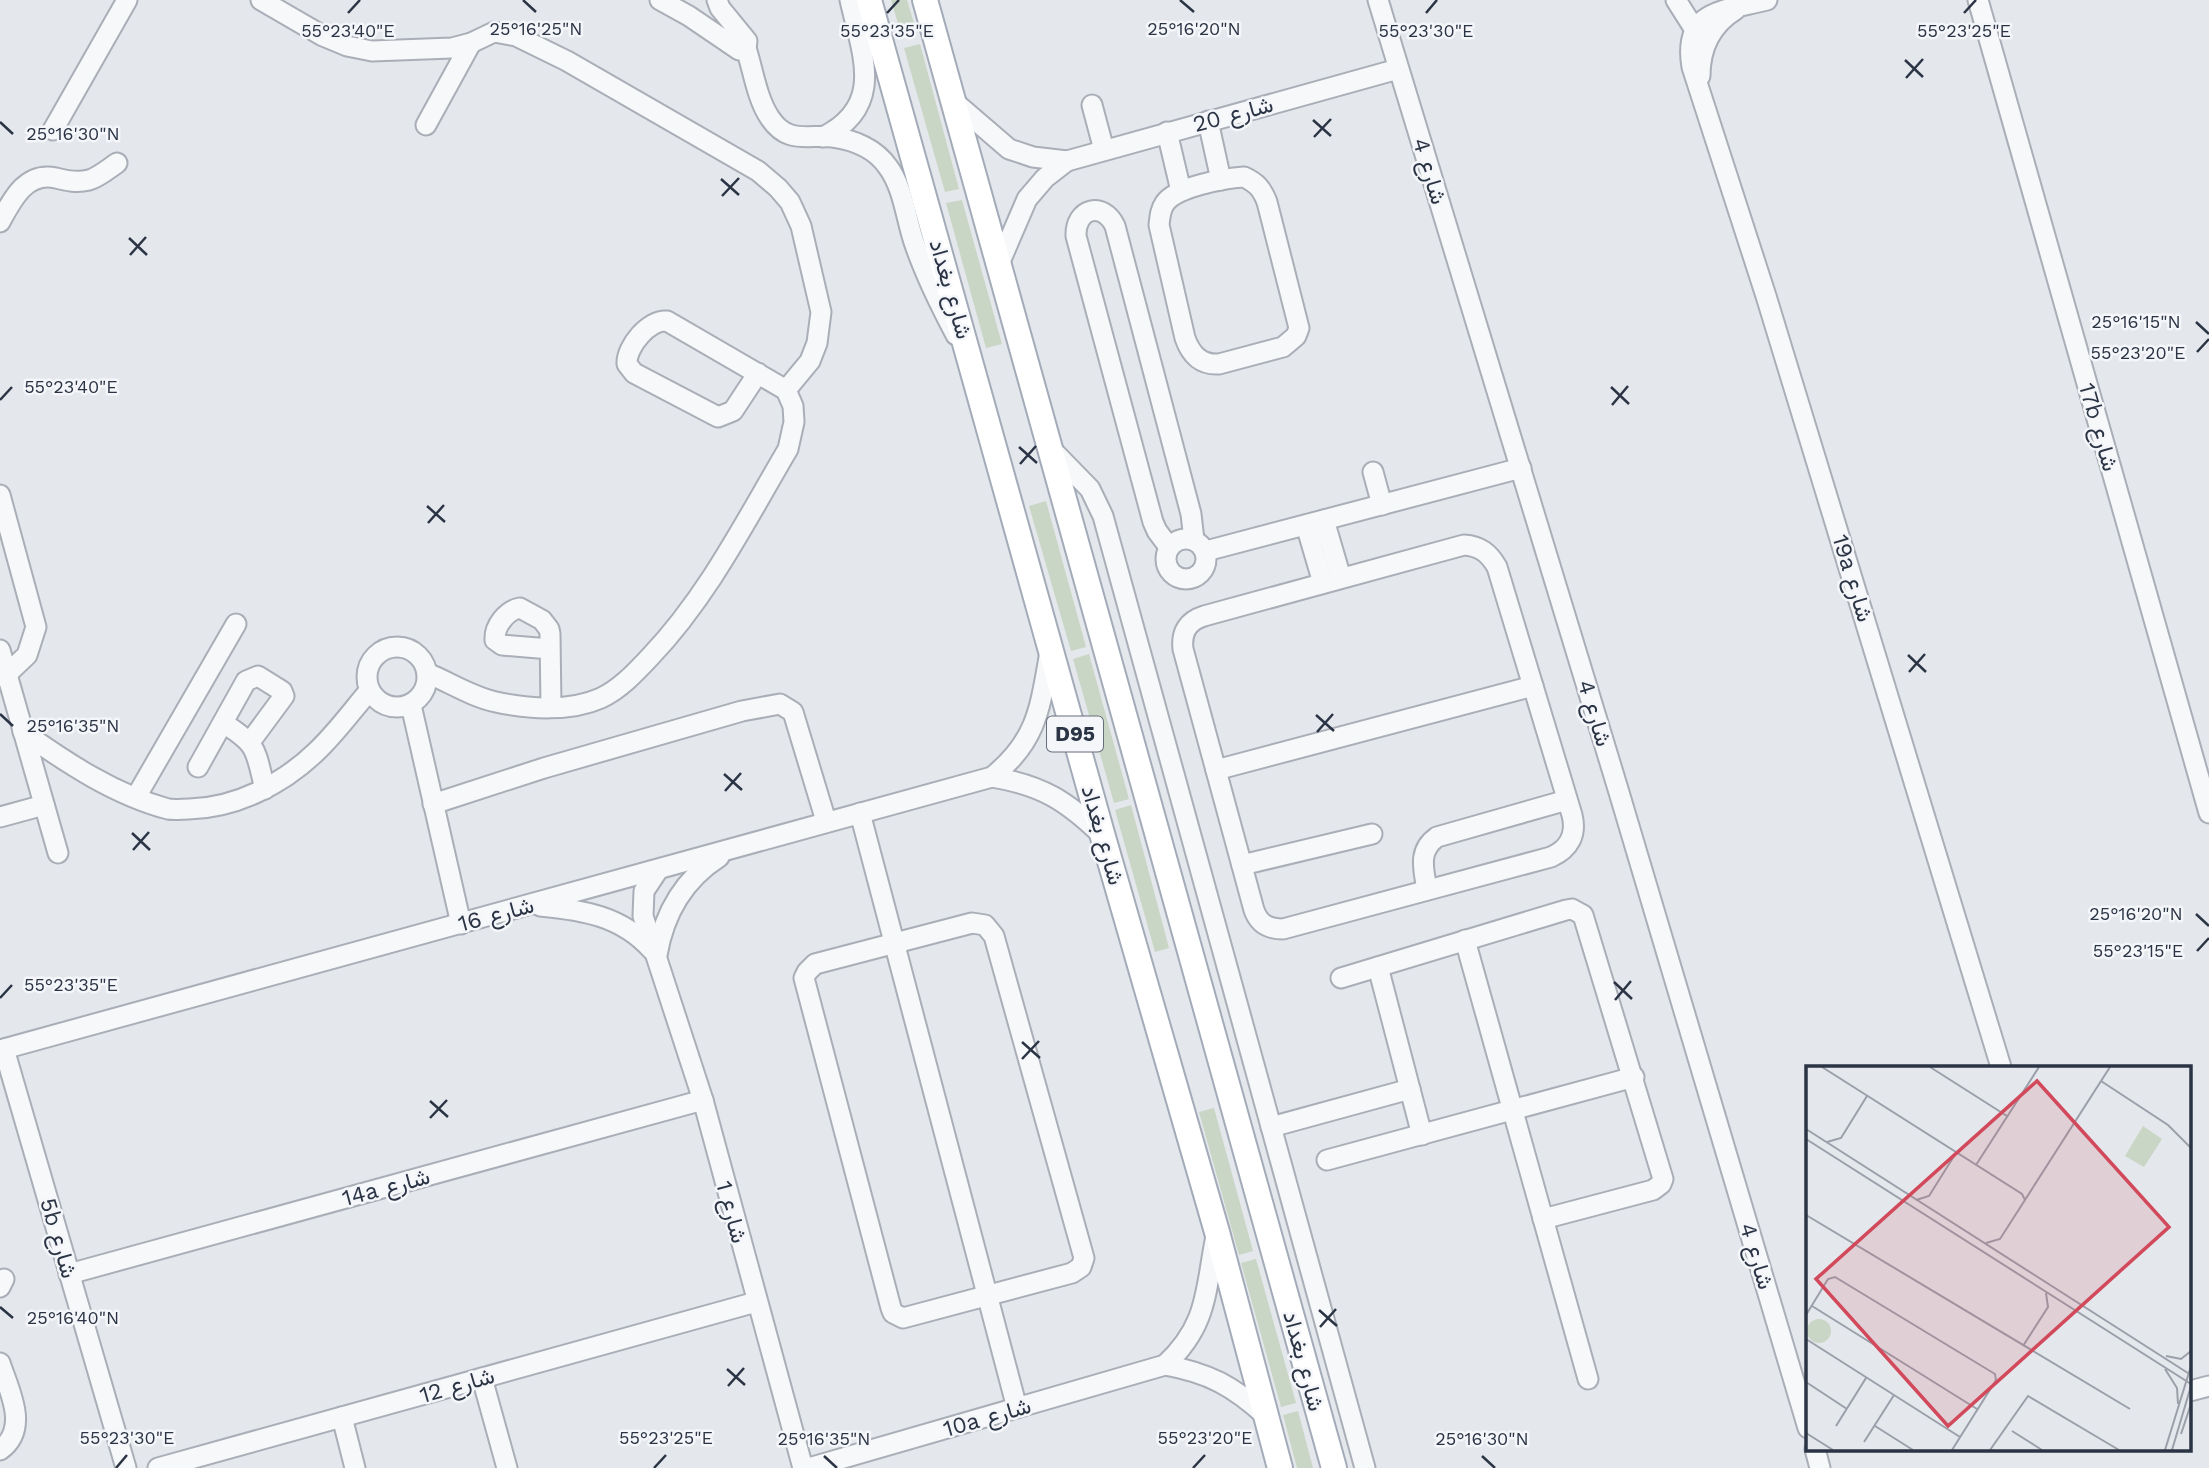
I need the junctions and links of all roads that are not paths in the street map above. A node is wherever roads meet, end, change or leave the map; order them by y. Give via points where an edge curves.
1 (127, 0) edge
2 (261, 0) edge
3 (660, 0) edge
4 (717, 0) edge
5 (850, 0) edge
6 (869, 0) edge
7 (925, 0) edge
8 (1378, 0) edge
9 (1675, 0) edge
10 (1768, 0) edge
11 (1978, 0) edge
12 (1742, 6) junction
13 (1695, 30) junction
14 (471, 43) junction
15 (746, 48) junction
16 (1398, 69) junction
17 (1701, 90) junction
18 (953, 100) junction
19 (1092, 106) dead end
20 (1208, 121) junction
21 (426, 125) dead end
22 (53, 130) dead end
23 (1167, 132) junction
24 (823, 137) junction
25 (1104, 150) junction
26 (1068, 161) junction
27 (117, 163) dead end
28 (1221, 180) junction
29 (1181, 191) junction
30 (0, 222) edge
31 (999, 264) junction
32 (970, 358) junction
33 (758, 373) junction
34 (786, 390) junction
35 (1050, 448) junction
36 (1521, 468) junction
37 (1373, 472) dead end
38 (0, 495) edge
39 (1382, 505) junction
40 (1315, 523) junction
41 (1200, 546) junction
42 (1169, 547) junction
43 (1332, 580) junction
44 (236, 624) dead end
45 (1051, 648) junction
46 (550, 649) dead end
47 (0, 650) edge
48 (427, 673) junction
49 (4, 675) edge
50 (1533, 686) junction
51 (369, 691) junction
52 (411, 705) junction
53 (551, 707) junction
54 (223, 723) junction
55 (23, 733) junction
56 (250, 742) junction
57 (198, 767) dead end
58 (1216, 770) junction
59 (992, 778) junction
60 (265, 789) junction
61 (136, 797) junction
62 (1567, 800) junction
63 (433, 804) junction
64 (44, 805) junction
65 (860, 813) junction
66 (2209, 813) edge
67 (0, 817) edge
68 (826, 821) junction
69 (1372, 834) dead end
70 (1103, 837) junction
71 (730, 849) junction
72 (58, 853) dead end
73 (1242, 865) junction
74 (658, 870) junction
75 (1427, 890) junction
76 (528, 905) junction
77 (461, 924) junction
78 (1465, 940) junction
79 (894, 943) junction
80 (657, 957) junction
81 (1378, 967) junction
82 (1341, 978) dead end
83 (2, 1049) edge
84 (2001, 1066) edge
85 (1634, 1077) junction
86 (1410, 1089) junction
87 (703, 1100) junction
88 (1513, 1110) junction
89 (1271, 1127) junction
90 (1422, 1135) junction
91 (1327, 1160) dead end
92 (1543, 1219) junction
93 (1217, 1232) junction
94 (69, 1274) junction
95 (987, 1296) junction
96 (756, 1302) junction
97 (1165, 1365) junction
98 (2, 1373) edge
99 (482, 1378) junction
100 (1588, 1379) dead end
101 (2209, 1386) edge
102 (2192, 1390) edge
103 (1017, 1408) junction
104 (1266, 1416) junction
105 (342, 1417) junction
106 (1806, 1421) edge
107 (0, 1450) edge
108 (1815, 1450) edge
109 (126, 1468) edge
110 (158, 1468) edge
111 (355, 1468) edge
112 (506, 1468) edge
113 (803, 1468) edge
114 (810, 1468) edge
115 (1280, 1468) edge
116 (1334, 1468) edge
117 (1364, 1468) edge
118 (1820, 1468) edge

1 - 22 street
2 - 14 street via 347,46 372,51 438,50
3 - 15 street via 739,50
4 - 15 street via 747,41
5 - 24 street via 866,68 864,90 846,122
6 - 32 main road, شارع بغداد / D95
7 - 18 main road, شارع بغداد / D95
8 - 16 street, شارع 4
9 - 13 street
10 - 12 street
11 - 66 street, 17b شارع
12 - 13 street via 1713,13
12 - 17 street via 1721,21 1706,41
13 - 17 street, 19a شارع via 1690,55
14 - 21 street
14 - 34 street via 494,33 529,41 758,171 778,188 801,226 821,312 810,361
15 - 24 street via 765,109 774,123 796,137
16 - 20 street, شارع 20
16 - 36 street, شارع 4
17 - 84 street, 19a شارع
18 - 26 street, شارع 20 via 1009,149 1033,158
18 - 31 main road, شارع بغداد / D95
19 - 25 street
20 - 23 street, شارع 20
20 - 28 street
23 - 25 street, شارع 20
23 - 29 street
24 - 32 street via 865,147 888,167 928,279
25 - 26 street, شارع 20
26 - 31 street, شارع 20 via 1027,199
27 - 30 street via 88,180 34,180 17,192
28 - 29 street
28 - 29 street via 1244,177 1255,182 1267,201 1298,320 1296,337 1283,347 1219,365 1197,359 1189,348 1159,225 1164,204
31 - 35 main road, شارع بغداد / D95
32 - 45 main road, شارع بغداد / D95
33 - 33 street via 662,320 649,326 627,358 634,373 718,417 733,411
33 - 34 street
34 - 53 street via 794,422 788,449 698,600 671,635 612,692
35 - 89 street via 1090,489 1103,516
35 - 116 main road, شارع بغداد / D95
36 - 39 street
36 - 106 street, شارع 4
37 - 39 street
38 - 49 street via 36,627 27,655
39 - 40 street
40 - 41 street
40 - 43 street
41 - 42 street via 1185,538
41 - 42 street via 1207,561 1204,570 1189,580 1167,566
41 - 42 street via 1115,226 1104,212 1086,213 1079,219 1076,236 1153,522
43 - 50 street via 1464,545 1479,548 1497,567
43 - 58 street via 1197,618 1186,629 1184,649
44 - 61 street
45 - 59 street, شارع 16 via 1034,727 1016,755
45 - 70 main road, شارع بغداد / D95
46 - 53 street
47 - 49 street
48 - 51 street via 413,651 387,648 368,666
48 - 52 street via 421,697
48 - 53 street via 493,702
49 - 55 street
50 - 58 street
50 - 62 street
51 - 52 street via 383,705
51 - 60 street via 317,751
52 - 63 street
54 - 56 street
54 - 56 street via 250,678 258,676 282,691 283,701
54 - 57 street
55 - 61 street via 57,757
55 - 64 street
56 - 60 street
58 - 73 street
59 - 65 street, شارع 16
59 - 70 street, شارع 16 via 1023,782 1045,792
60 - 61 street via 202,809 170,810
62 - 75 street via 1437,837 1427,845 1422,860
62 - 75 street via 1574,833 1559,854
63 - 68 street via 728,714 780,704 793,712
63 - 77 street
64 - 67 street
64 - 72 street
65 - 68 street, شارع 16
65 - 79 street
68 - 71 street, شارع 16
69 - 73 street
70 - 93 main road, شارع بغداد / D95
71 - 74 street, شارع 16
71 - 80 street via 698,873 678,897 664,925
73 - 75 street via 1256,917 1274,929
74 - 76 street, شارع 16
74 - 80 street, شارع 1 via 642,903
76 - 77 street, شارع 16
76 - 80 street, شارع 1 via 608,918 635,934
77 - 83 street, شارع 16
78 - 81 street
78 - 85 street via 1566,910 1583,915
78 - 88 street
79 - 95 street
79 - 95 street via 816,964 807,972 805,985 893,1312 908,1318
79 - 95 street via 972,923 990,930 1083,1253 1077,1271
80 - 87 street, شارع 1
81 - 82 street
81 - 86 street
83 - 94 street, 5b شارع
85 - 88 street
85 - 92 street via 1663,1174 1661,1184
86 - 89 street
86 - 90 street
87 - 94 street, 14a شارع
87 - 96 street, شارع 1
88 - 90 street
88 - 92 street
89 - 117 street
90 - 91 street
92 - 100 street
93 - 97 street via 1198,1323
93 - 104 main road, شارع بغداد / D95
94 - 109 street, 5b شارع
95 - 103 street
96 - 99 street, شارع 12
96 - 113 street, شارع 1
97 - 103 street, 10a شارع
97 - 104 street via 1230,1386
98 - 107 street via 16,1423 9,1444
99 - 105 street, شارع 12
99 - 112 street
101 - 102 street
103 - 114 street, 10a شارع
104 - 115 main road, شارع بغداد / D95
105 - 110 street, شارع 12
105 - 111 street
108 - 118 street

